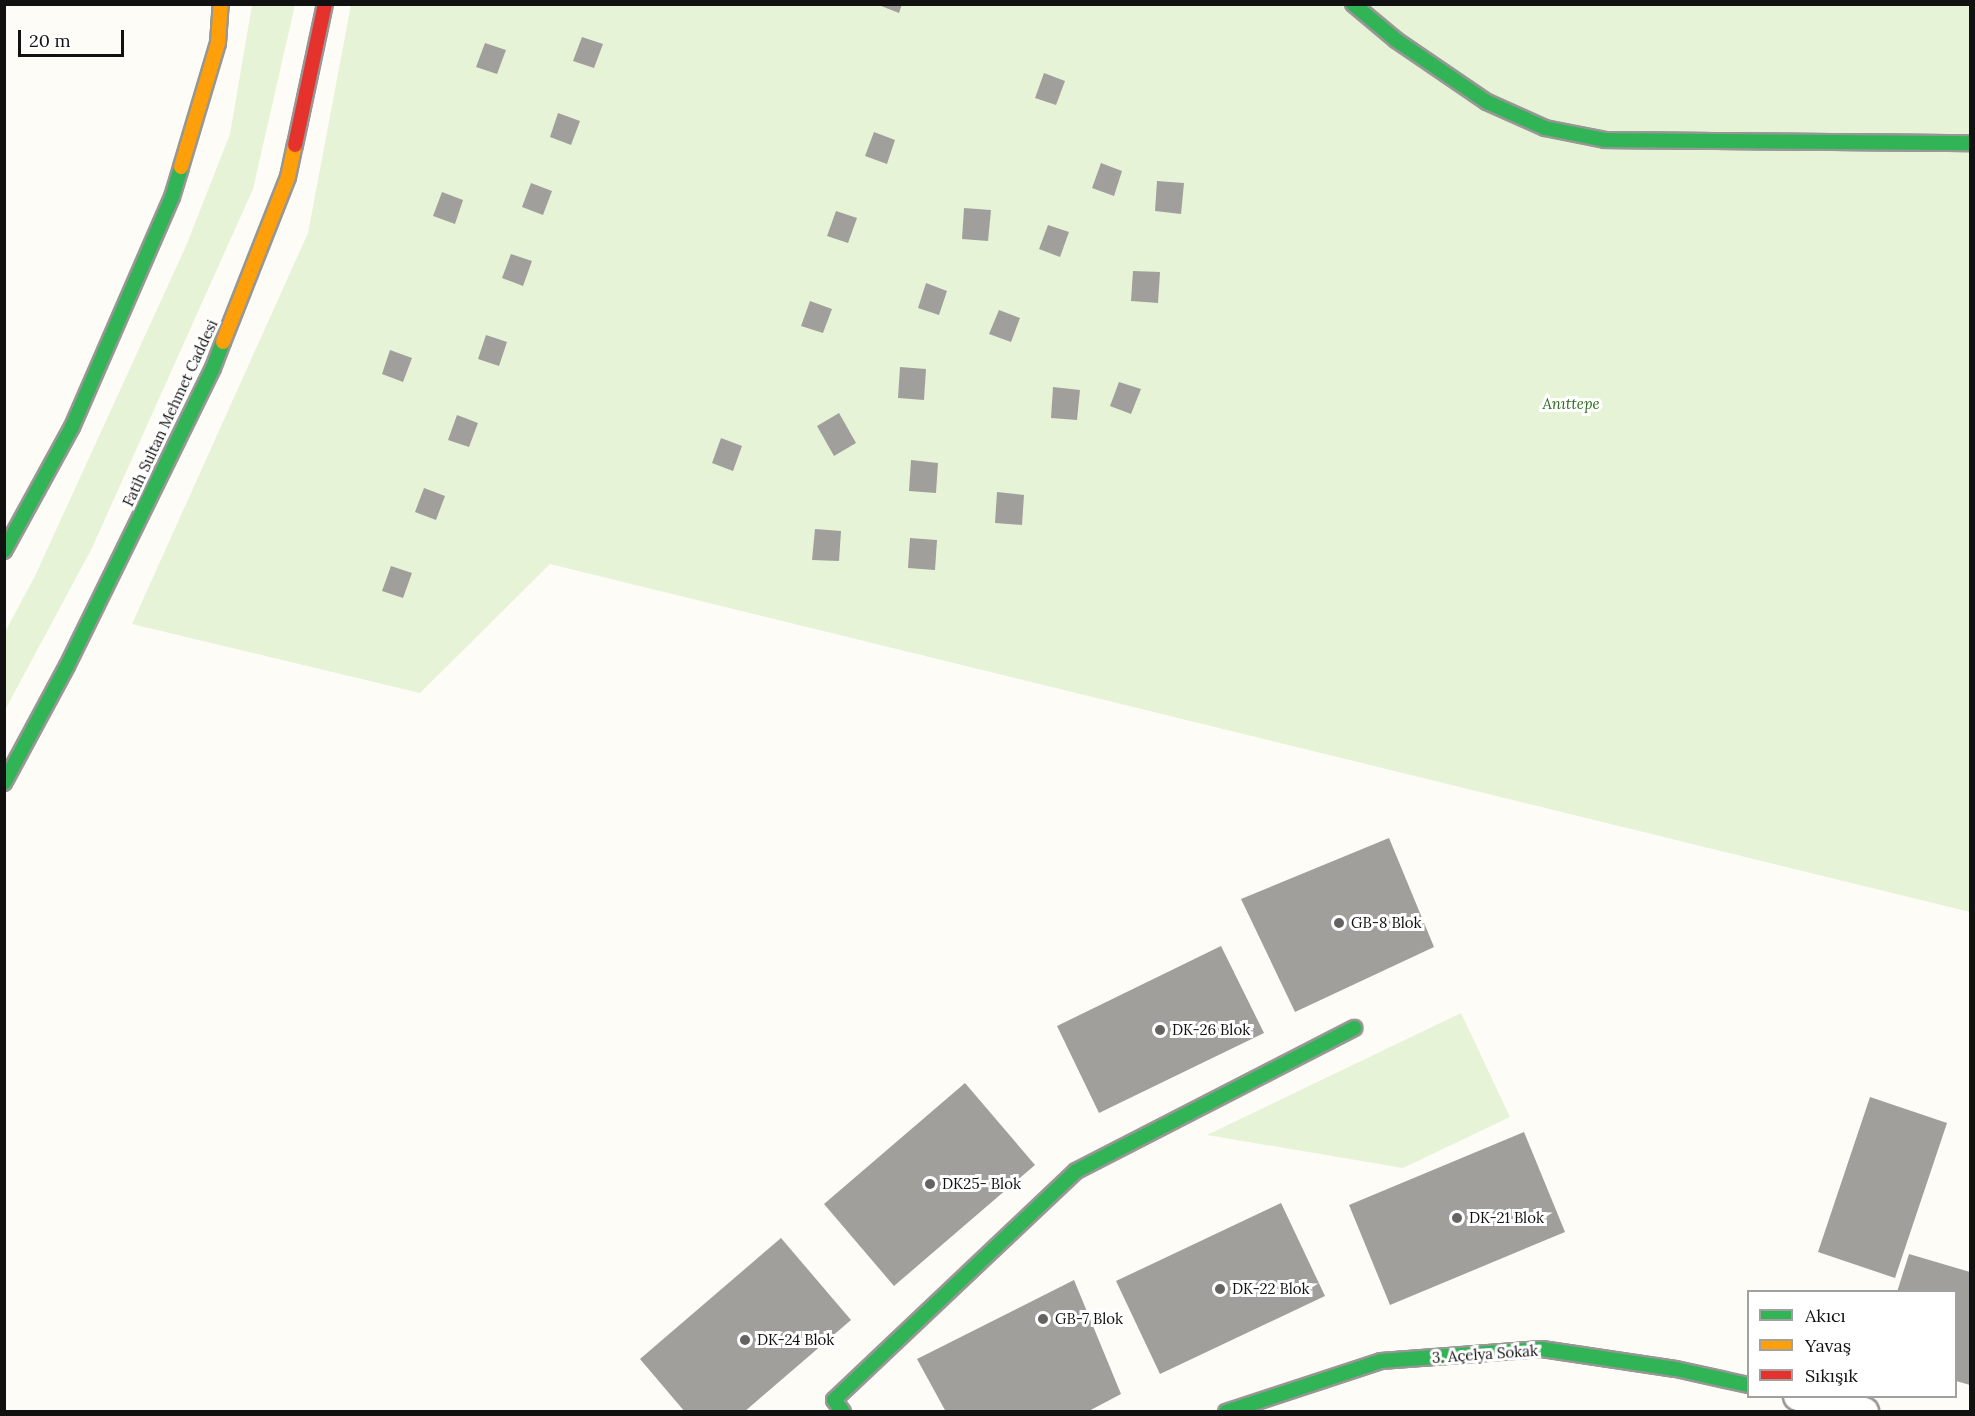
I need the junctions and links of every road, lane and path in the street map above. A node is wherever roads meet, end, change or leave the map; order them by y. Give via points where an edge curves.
1 (221, 4) edge
2 (325, 4) edge
3 (1353, 4) edge
4 (1971, 143) edge
5 (4, 551) edge
6 (4, 783) edge
7 (1354, 1028) dead end
8 (1747, 1385) edge
9 (1805, 1398) edge
10 (843, 1412) edge
11 (1226, 1412) edge
12 (1864, 1412) edge

1 - 5 street via 218,44 172,197 72,427
2 - 6 street, Fatih Sultan Mehmet Caddesi via 288,177 213,368 67,666
3 - 4 street via 1396,40 1487,102 1545,128 1605,140
7 - 10 street via 1076,1171 834,1400
8 - 11 street, 3. Açelya Sokak via 1676,1369 1542,1349 1381,1361
9 - 12 street

